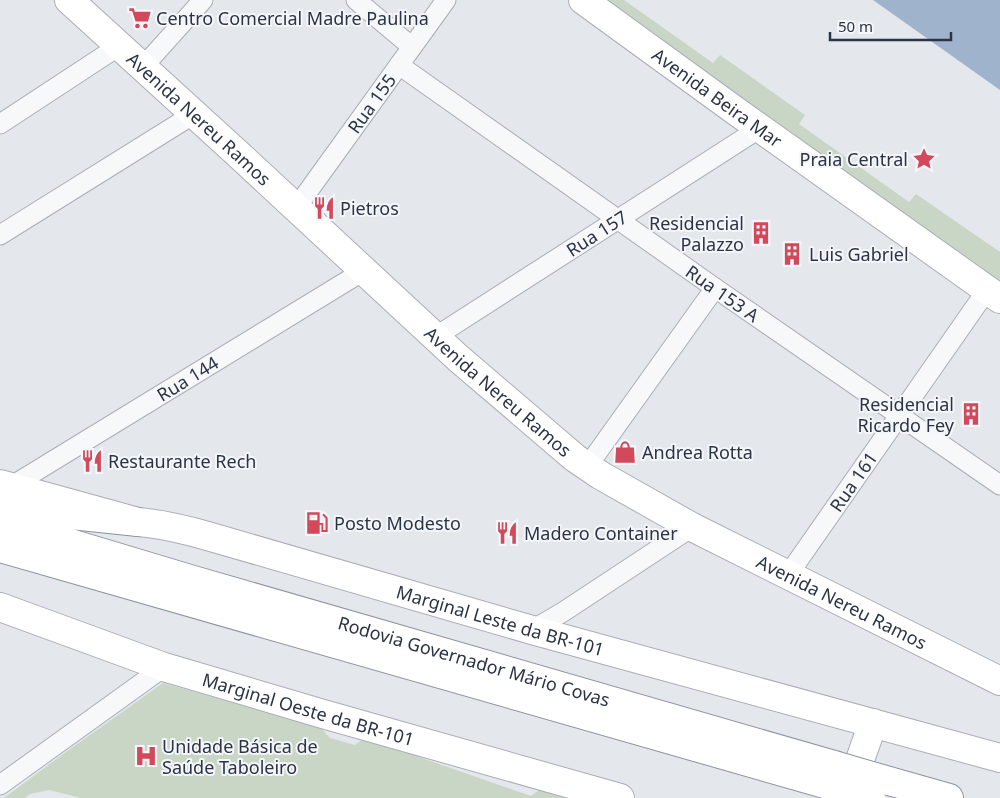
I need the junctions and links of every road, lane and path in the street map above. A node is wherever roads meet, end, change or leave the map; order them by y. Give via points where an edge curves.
1 (69, 0) edge
2 (203, 0) edge
3 (356, 0) edge
4 (446, 0) edge
5 (583, 0) edge
6 (119, 46) junction
7 (412, 47) junction
8 (399, 65) junction
9 (142, 68) junction
10 (194, 114) junction
11 (0, 124) edge
12 (760, 128) junction
13 (296, 208) junction
14 (618, 220) junction
15 (0, 235) edge
16 (364, 270) junction
17 (715, 288) junction
18 (993, 295) edge
19 (435, 337) junction
20 (899, 416) junction
21 (587, 466) junction
22 (1000, 484) edge
23 (3, 493) edge
24 (0, 522) edge
25 (692, 527) junction
26 (0, 548) edge
27 (788, 575) junction
28 (0, 607) edge
29 (532, 630) junction
30 (164, 667) junction
31 (1000, 681) edge
32 (873, 723) junction
33 (1000, 758) edge
34 (836, 783) edge
35 (0, 785) edge
36 (880, 789) edge
37 (620, 798) edge
38 (949, 798) edge

1 - 6 main road, Avenida Nereu Ramos
2 - 9 street
3 - 7 street
4 - 7 street, Rua 155
5 - 12 main road, Avenida Beira Mar
6 - 9 main road, Avenida Nereu Ramos
6 - 11 street
7 - 8 street, Rua 155
8 - 13 street, Rua 155
8 - 14 street, Rua 153 A
9 - 10 main road, Avenida Nereu Ramos
10 - 13 main road, Avenida Nereu Ramos
10 - 15 street
12 - 14 street, Rua 157
12 - 18 main road, Avenida Beira Mar
13 - 16 main road, Avenida Nereu Ramos
14 - 17 street, Rua 153 A
14 - 19 street, Rua 157
16 - 19 main road, Avenida Nereu Ramos
16 - 23 street, Rua 144
17 - 20 street, Rua 153 A
17 - 21 street
18 - 20 street, Rua 161
19 - 21 main road, Avenida Nereu Ramos
20 - 22 street, Rua 153 A
20 - 27 street, Rua 161
21 - 25 main road, Avenida Nereu Ramos
23 - 29 main road, Marginal Leste da BR-101 via 21,513 81,516 180,528
24 - 34 main road, Rodovia Governador Mário Covas via 209,584
25 - 27 main road, Avenida Nereu Ramos
25 - 29 street
26 - 34 main road, Rodovia Governador Mário Covas
27 - 31 main road, Avenida Nereu Ramos
28 - 30 main road, Marginal Oeste da BR-101
29 - 32 main road, Marginal Leste da BR-101
30 - 35 street
30 - 37 main road, Marginal Oeste da BR-101
32 - 33 main road, Marginal Leste da BR-101
32 - 34 main road
34 - 36 main road, Rodovia Governador Mário Covas, bridge
36 - 38 main road, Rodovia Governador Mário Covas

